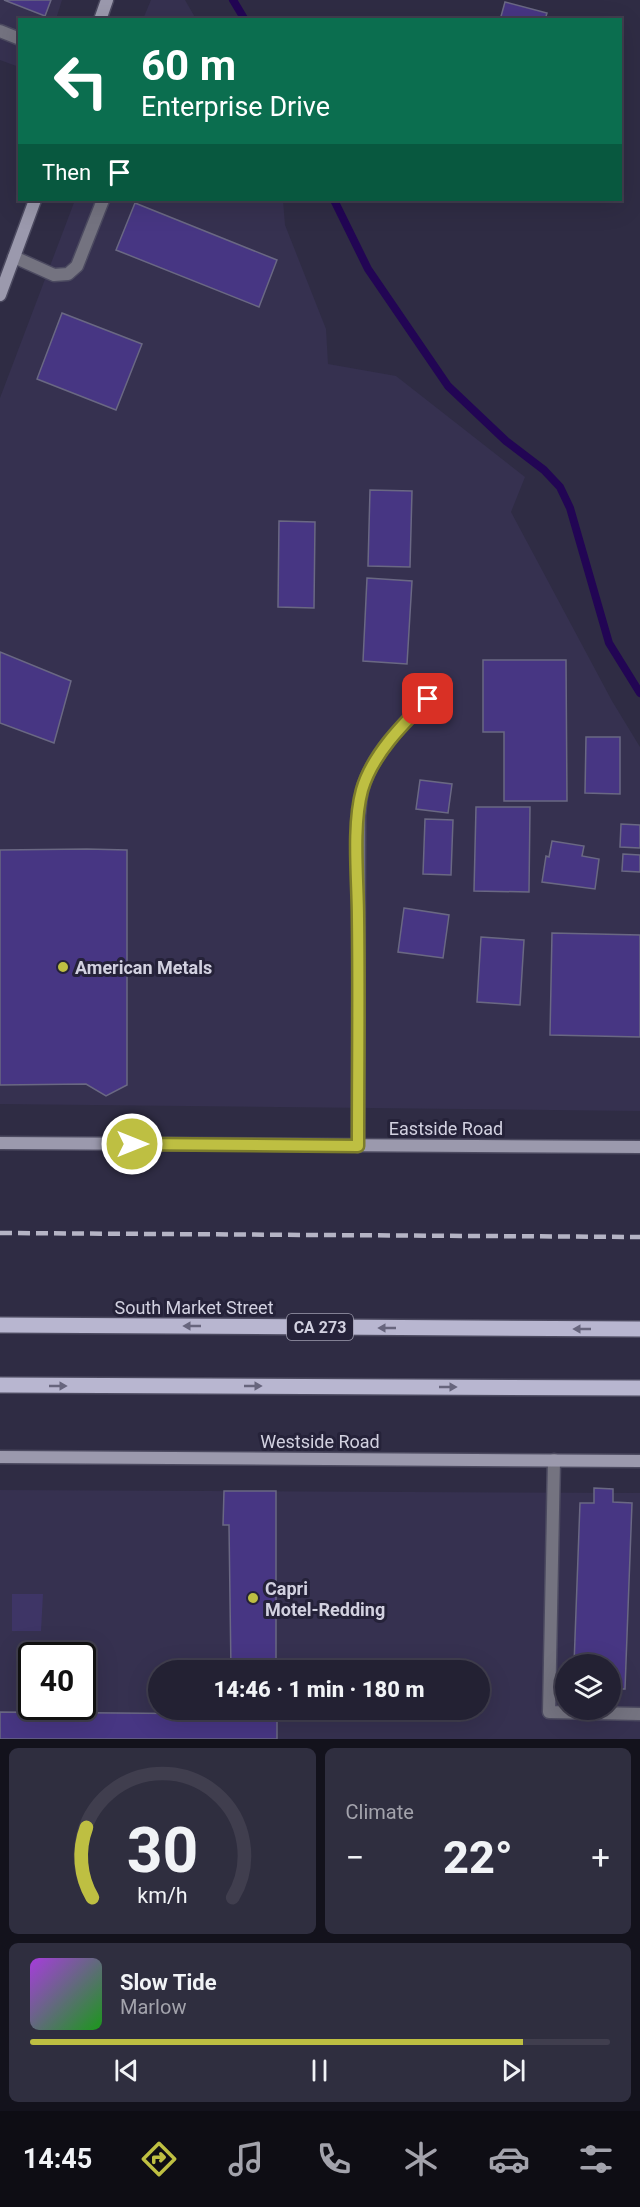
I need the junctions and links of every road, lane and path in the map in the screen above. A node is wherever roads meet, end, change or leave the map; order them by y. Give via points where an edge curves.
1 (107, 0) edge
2 (101, 18) edge
3 (0, 31) edge
4 (18, 38) edge
5 (35, 201) edge
6 (103, 201) edge
7 (14, 257) junction
8 (0, 295) edge
9 (428, 699) dead end
10 (0, 1143) edge
11 (358, 1146) junction
12 (640, 1147) edge
13 (0, 1325) edge
14 (640, 1329) edge
15 (0, 1385) edge
16 (640, 1388) edge
17 (0, 1457) edge
18 (555, 1460) junction
19 (640, 1461) edge
20 (640, 1714) edge

1 - 2 street
3 - 4 street
5 - 7 street
6 - 7 street via 77,266 68,274 54,275
7 - 8 street
9 - 11 street via 406,720 374,765 363,789 358,815
10 - 11 street, Eastside Road
11 - 12 street, Eastside Road
14 -> 13 main road, South Market Street / CA 273
15 -> 16 main road
17 - 18 street, Westside Road
18 - 19 street, Westside Road
18 - 20 street via 549,1712

